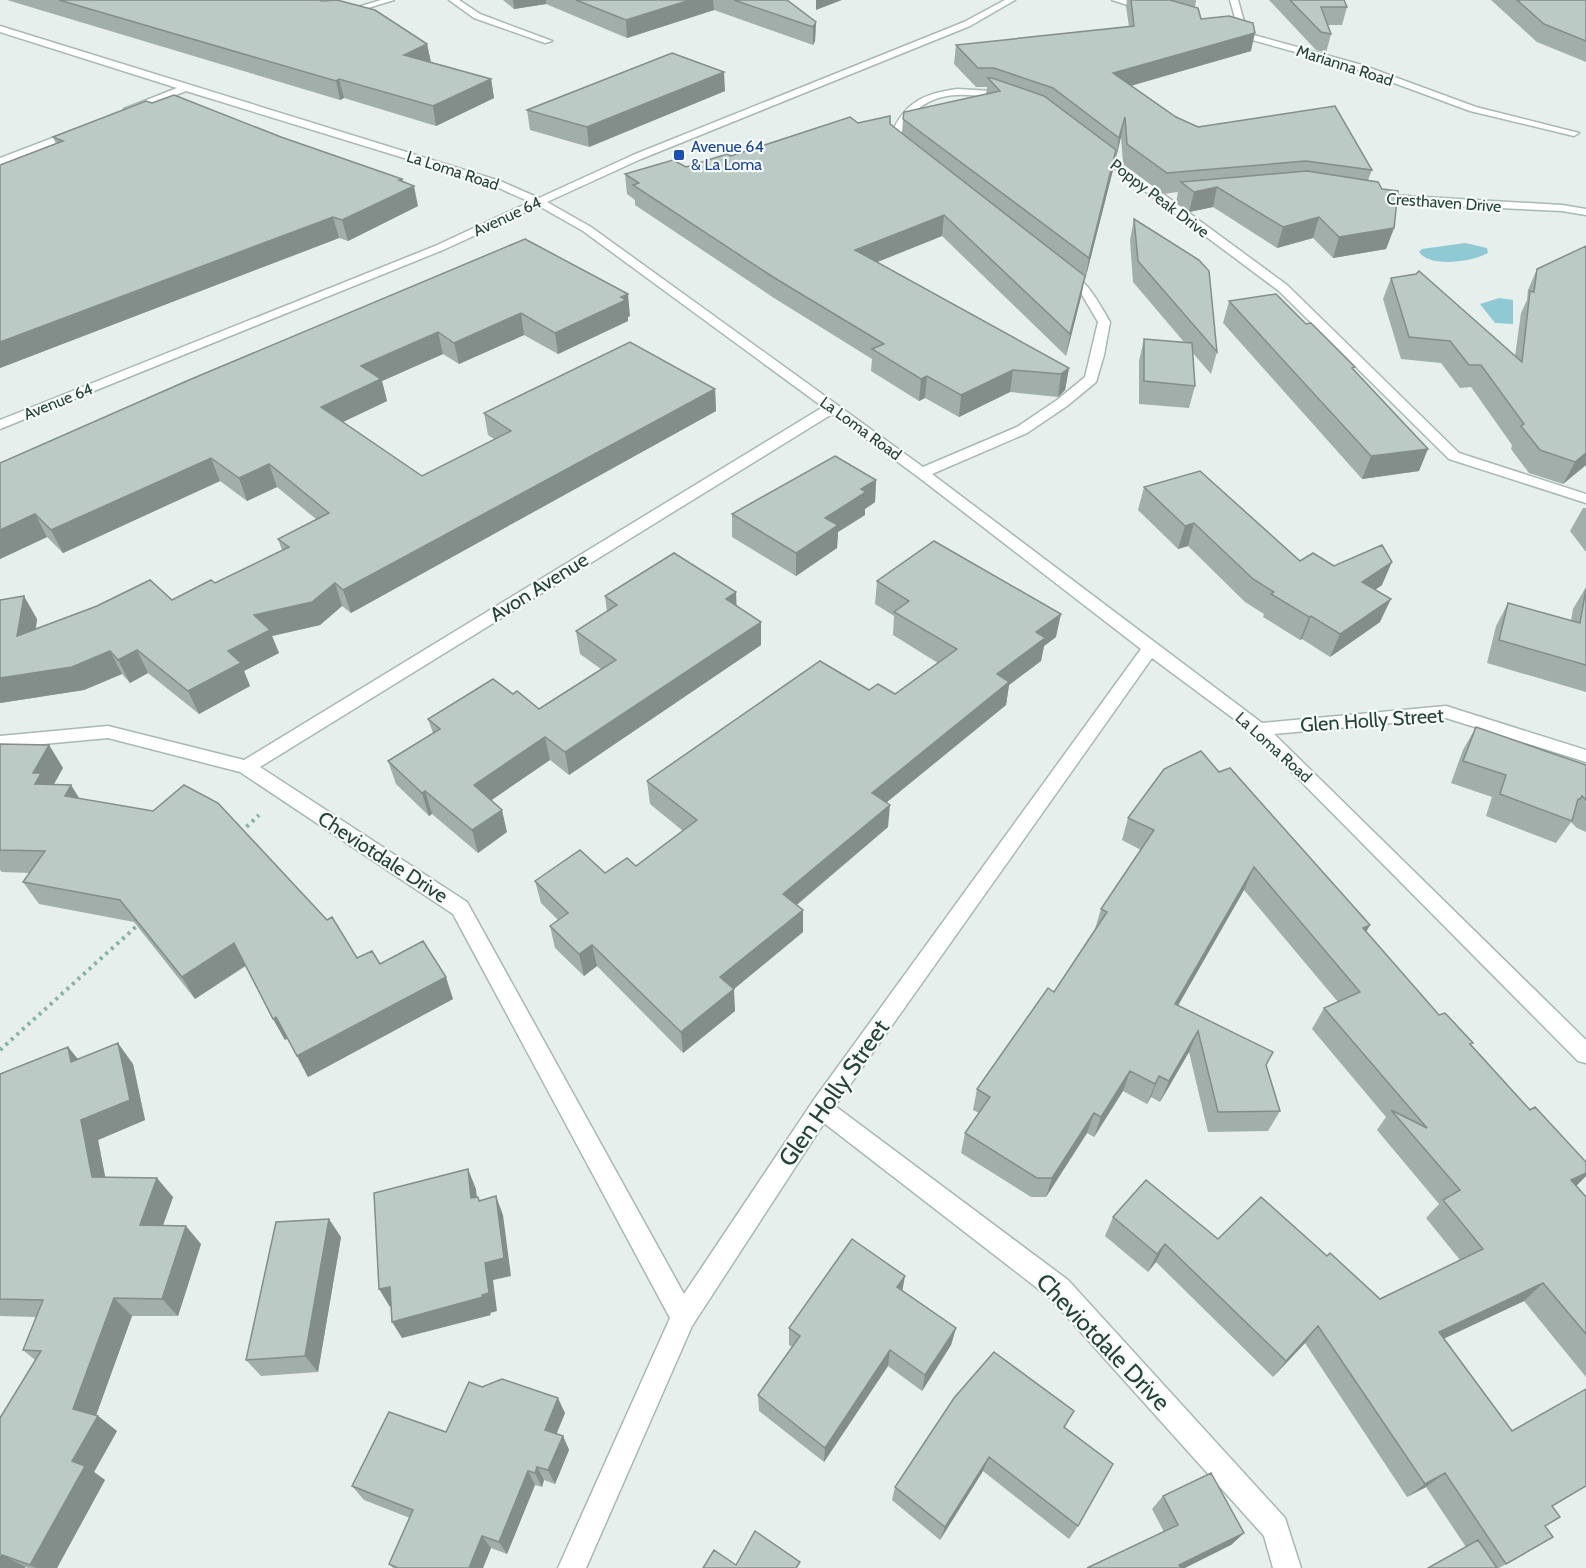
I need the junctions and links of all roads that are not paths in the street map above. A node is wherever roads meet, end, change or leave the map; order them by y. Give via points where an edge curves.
1 (390, 0) edge
2 (453, 0) edge
3 (1011, 0) edge
4 (1116, 0) edge
5 (1234, 0) edge
6 (1160, 12) edge
7 (337, 14) edge
8 (1216, 27) edge
9 (0, 29) edge
10 (1238, 33) junction
11 (548, 41) dead end
12 (186, 88) junction
13 (1024, 104) edge
14 (118, 115) edge
15 (85, 128) edge
16 (1574, 133) dead end
17 (1084, 140) edge
18 (913, 154) edge
19 (0, 162) edge
20 (1359, 195) edge
21 (1181, 196) edge
22 (1160, 199) junction
23 (537, 201) junction
24 (1586, 212) edge
25 (1059, 269) edge
26 (832, 408) junction
27 (0, 425) edge
28 (922, 473) junction
29 (1586, 499) edge
30 (1150, 648) junction
31 (1259, 729) junction
32 (0, 742) edge
33 (1586, 756) edge
34 (246, 767) junction
35 (1586, 1054) edge
36 (821, 1108) junction
37 (684, 1317) junction
38 (572, 1568) edge
39 (1287, 1568) edge

1 - 7 street
2 - 11 street via 477,16
3 - 23 street, Avenue 64 via 967,24
4 - 6 street
5 - 10 street via 1241,25
8 - 10 street, Marianna Road
9 - 12 street, La Loma Road
10 - 16 street, Marianna Road via 1359,67 1473,109
12 - 14 street
12 - 23 street, La Loma Road via 496,183
13 - 18 street via 991,92 959,92 929,98 909,108 897,125 894,140
15 - 19 street
17 - 22 street, Poppy Peak Drive
20 - 24 street, Cresthaven Drive
21 - 22 street
22 - 29 street, Poppy Peak Drive via 1283,288 1454,456
23 - 26 street, La Loma Road via 587,229
23 - 27 street, Avenue 64 via 439,248
25 - 28 street via 1086,291 1104,322 1091,379 1022,430
26 - 28 street, La Loma Road
26 - 34 street, Avon Avenue
28 - 30 street, La Loma Road
30 - 31 street, La Loma Road
30 - 36 street, Glen Holly Street
31 - 33 street, Glen Holly Street via 1446,712
31 - 35 street, La Loma Road
32 - 34 street, Cheviotdale Drive via 108,732
34 - 37 street, Cheviotdale Drive via 460,908
36 - 37 street, Glen Holly Street
36 - 39 street, Cheviotdale Drive via 1059,1289 1275,1528
37 - 38 street, Glen Holly Street

